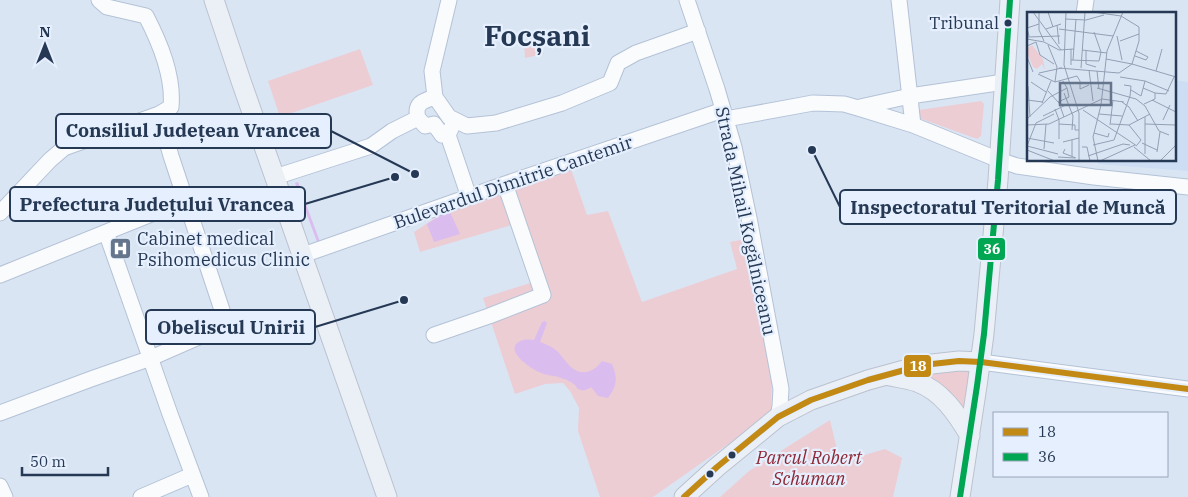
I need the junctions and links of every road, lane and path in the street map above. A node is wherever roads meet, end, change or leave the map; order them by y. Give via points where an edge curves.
1 (99, 0) edge
2 (214, 0) edge
3 (449, 0) edge
4 (687, 0) edge
5 (899, 0) edge
6 (1010, 0) edge
7 (698, 31) junction
8 (1004, 82) junction
9 (910, 96) junction
10 (435, 97) junction
11 (858, 108) junction
12 (165, 110) junction
13 (724, 114) junction
14 (418, 118) junction
15 (455, 120) junction
16 (913, 125) junction
17 (448, 135) junction
18 (998, 160) junction
19 (275, 177) junction
20 (506, 184) junction
21 (1188, 187) edge
22 (469, 197) junction
23 (186, 200) junction
24 (0, 213) edge
25 (106, 232) junction
26 (303, 255) junction
27 (0, 275) edge
28 (434, 335) dead end
29 (151, 358) junction
30 (980, 362) junction
31 (886, 375) junction
32 (1188, 389) edge
33 (0, 414) edge
34 (778, 417) junction
35 (970, 436) junction
36 (192, 475) junction
37 (0, 486) edge
38 (4, 497) edge
39 (141, 497) edge
40 (202, 497) edge
41 (387, 497) edge
42 (684, 497) edge
43 (960, 497) edge

1 - 12 street via 107,7 146,16 166,65 172,92
2 - 19 main road
3 - 10 street via 432,71
4 - 7 street, Strada Mihail Kogălniceanu
5 - 9 street
6 - 8 main road
7 - 13 street, Strada Mihail Kogălniceanu
7 - 15 street via 636,53 618,63 610,83 562,103 496,123 467,126
8 - 9 street, Bulevardul Dimitrie Cantemir
8 - 18 main road
9 - 11 street, Bulevardul Dimitrie Cantemir
9 - 16 street
10 - 14 street via 418,106
10 - 15 street via 448,117
11 - 13 street, Bulevardul Dimitrie Cantemir via 813,103
11 - 16 street, Bulevardul Dimitrie Cantemir
12 - 23 street via 171,156
12 - 24 street via 64,148
13 - 20 street, Bulevardul Dimitrie Cantemir
13 - 34 street, Strada Mihail Kogălniceanu via 749,218 780,389
14 - 17 street via 425,126 434,124 442,135
14 - 19 street via 371,146
15 - 17 street
16 - 18 street, Bulevardul Dimitrie Cantemir
17 - 22 street
18 - 21 street, Bulevardul Dimitrie Cantemir via 1017,166
18 - 30 main road
19 - 26 main road
20 - 22 street, Bulevardul Dimitrie Cantemir
20 - 28 street via 544,295
22 - 26 street, Bulevardul Dimitrie Cantemir
23 - 25 street
23 - 29 street via 222,310 223,322 215,330
25 - 27 street
25 - 29 street
26 - 41 main road
29 - 33 street
29 - 36 street
30 - 31 main road via 923,365
30 - 32 street
30 - 35 main road
31 - 34 main road via 811,400
31 - 35 main road via 918,382 933,391 957,414
34 - 42 main road
35 - 43 main road
36 - 39 street
36 - 40 street
37 - 38 street

